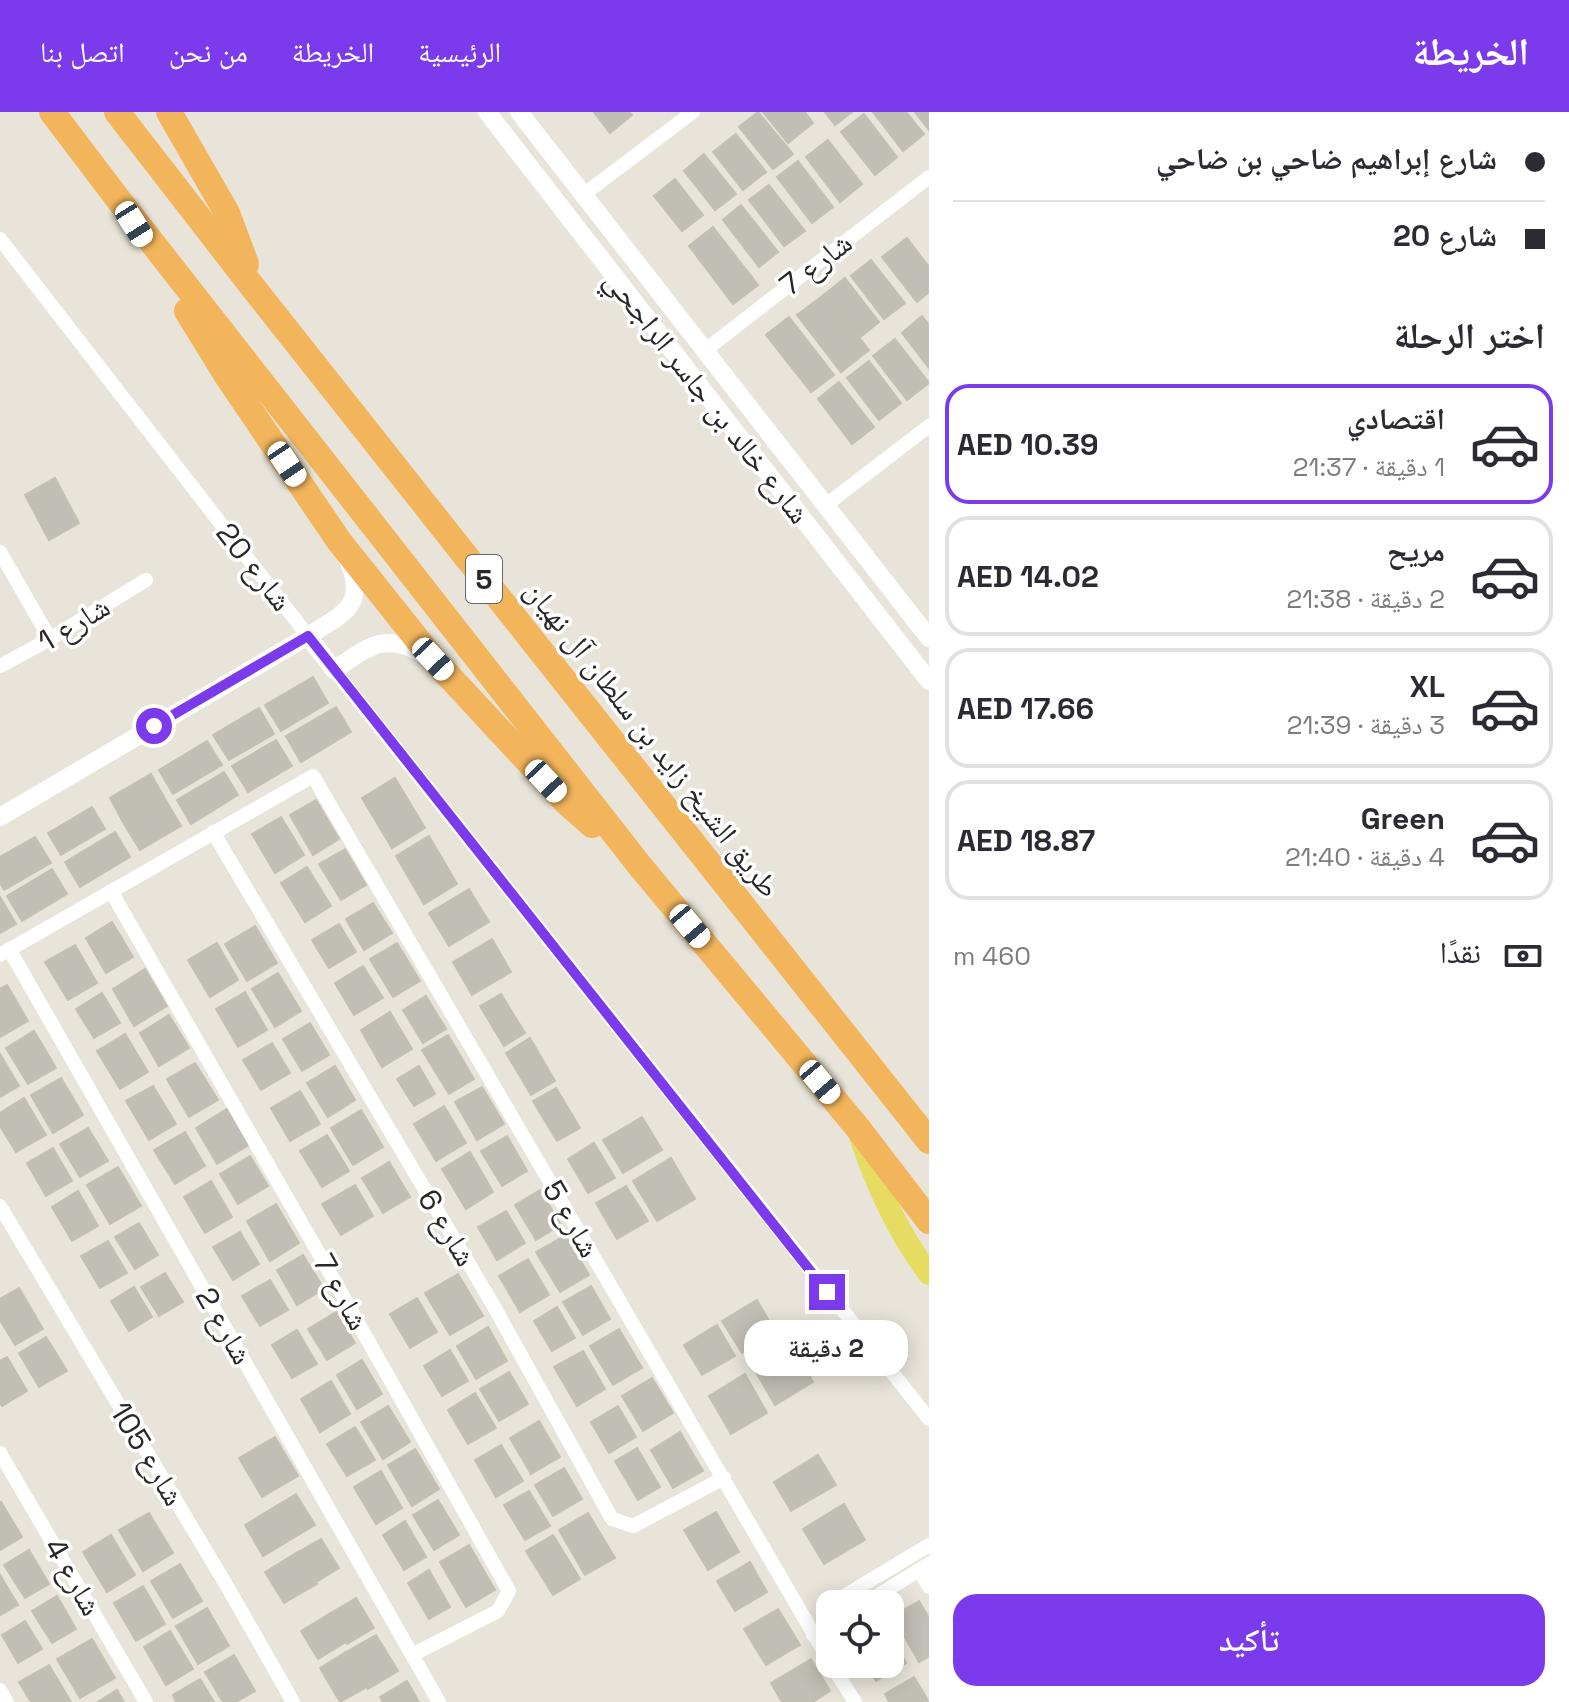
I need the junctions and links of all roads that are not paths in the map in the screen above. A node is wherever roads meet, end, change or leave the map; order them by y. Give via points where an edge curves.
1 (52, 112) edge
2 (117, 112) edge
3 (169, 112) edge
4 (487, 112) edge
5 (519, 112) edge
6 (693, 112) edge
7 (929, 177) edge
8 (583, 195) junction
9 (118, 199) junction
10 (0, 239) edge
11 (255, 290) junction
12 (704, 351) junction
13 (929, 426) edge
14 (826, 505) junction
15 (339, 541) junction
16 (0, 552) edge
17 (872, 564) junction
18 (848, 578) junction
19 (146, 580) dead end
20 (899, 599) junction
21 (878, 616) junction
22 (308, 636) junction
23 (929, 638) edge
24 (50, 639) junction
25 (433, 659) junction
26 (0, 666) edge
27 (334, 670) junction
28 (929, 681) edge
29 (0, 817) edge
30 (213, 832) junction
31 (640, 866) junction
32 (111, 891) junction
33 (5, 952) edge
34 (857, 1127) junction
35 (929, 1141) edge
36 (0, 1206) edge
37 (929, 1221) edge
38 (929, 1274) edge
39 (929, 1419) edge
40 (0, 1453) edge
41 (724, 1478) junction
42 (929, 1545) edge
43 (924, 1567) edge
44 (929, 1587) edge
45 (854, 1590) edge
46 (887, 1590) edge
47 (816, 1613) edge
48 (805, 1620) junction
49 (816, 1633) edge
50 (813, 1635) junction
51 (816, 1640) edge
52 (412, 1655) junction
53 (840, 1678) edge
54 (0, 1690) edge
55 (7, 1702) edge
56 (146, 1702) edge
57 (293, 1702) edge
58 (439, 1702) edge
59 (855, 1702) edge

1 - 9 highway, 5
2 - 11 highway, طريق الشيخ زايد بن سلطان آل نهيان / 5
3 - 11 highway via 227,213
4 - 18 street, شارع خالد بن جاسر الراجحي
5 - 8 street, شارع خالد بن جاسر الراجحي
6 - 8 street
7 - 12 street, شارع 7
8 - 12 street, شارع خالد بن جاسر الراجحي
9 - 15 highway via 227,376
9 - 31 highway, 5
10 - 22 street, شارع 20
11 - 35 highway, طريق الشيخ زايد بن سلطان آل نهيان / 5
12 - 14 street, شارع خالد بن جاسر الراجحي
13 - 14 street
14 - 17 street, شارع خالد بن جاسر الراجحي
15 - 22 street via 356,595 342,614
15 - 25 highway
16 - 24 street
17 - 18 street via 864,577
17 - 20 street, شارع خالد بن جاسر الراجحي
18 - 21 street, شارع خالد بن جاسر الراجحي
19 - 24 street, شارع 1
20 - 21 street via 880,609
20 - 23 street, شارع خالد بن جاسر الراجحي
21 - 28 street, شارع خالد بن جاسر الراجحي
22 - 27 street, شارع 20
22 - 29 street
24 - 26 street, شارع 1
25 - 27 street via 406,644 381,642
25 - 31 highway via 565,801
27 - 39 street, شارع 20
30 - 32 street
30 - 41 street, شارع 6 via 492,1303 612,1519 633,1526
30 - 41 street, شارع 5 via 313,776
31 - 34 highway, 5
32 - 33 street
32 - 52 street, شارع 7 via 509,1591 498,1611
33 - 52 street, شارع 2
34 - 37 highway, 5
34 - 38 main road via 887,1203
36 - 57 street, شارع 105
40 - 56 street, شارع 4
41 - 48 street, شارع 5
42 - 45 street
43 - 44 street
43 - 46 street
47 - 48 street
48 - 50 street, شارع 5
49 - 50 street
50 - 51 street, شارع 5
52 - 58 street, شارع 2
53 - 59 street, شارع 5
54 - 55 street

